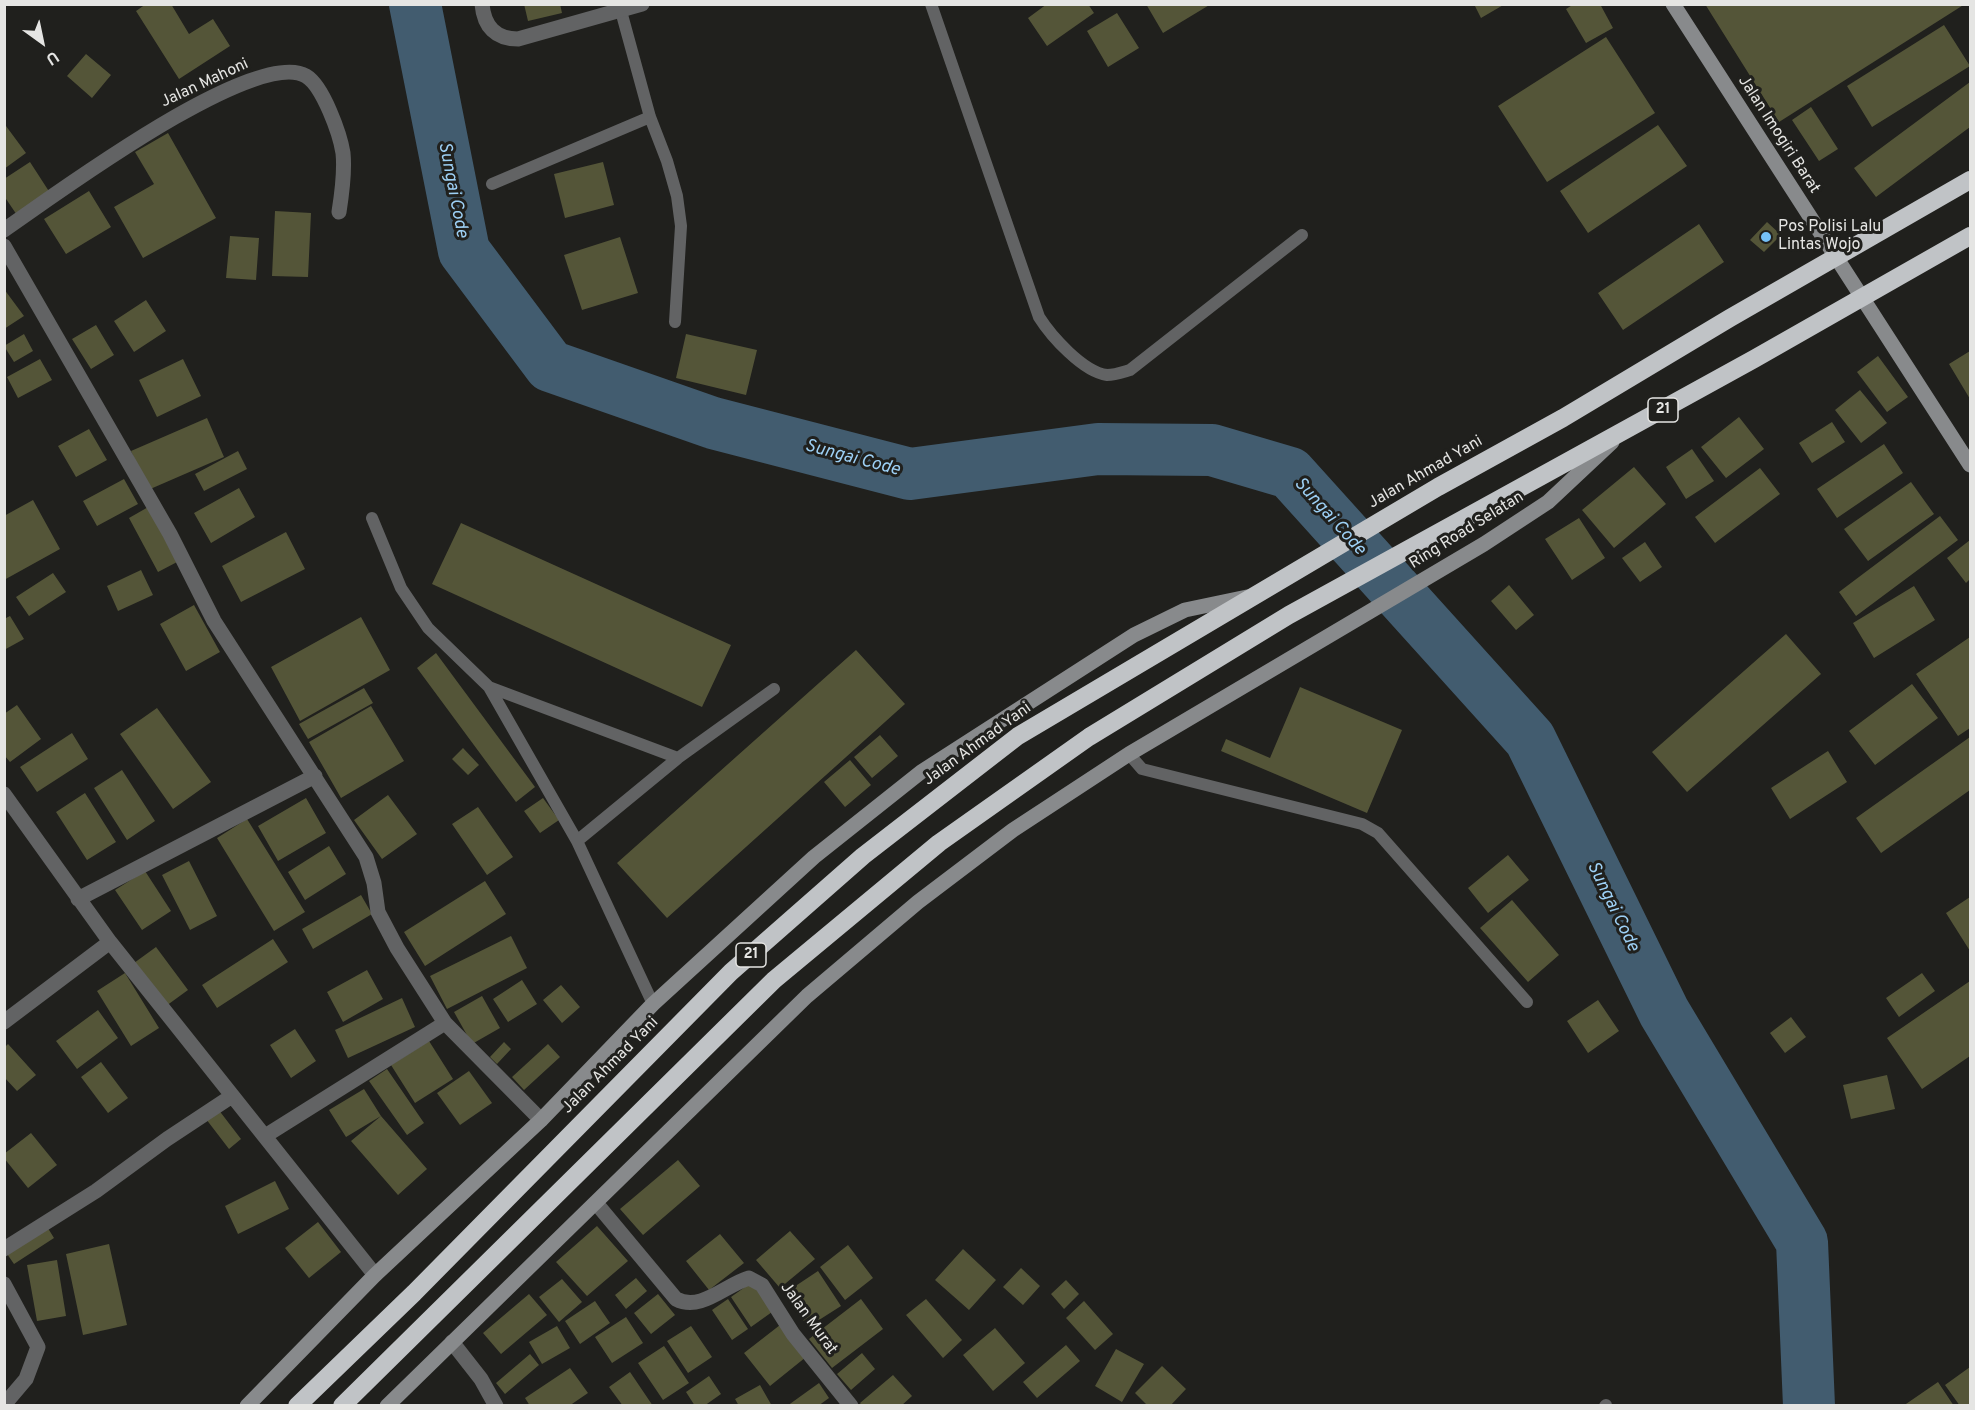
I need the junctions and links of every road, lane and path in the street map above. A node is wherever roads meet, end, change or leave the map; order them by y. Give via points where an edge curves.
1 (482, 4) edge
2 (642, 4) edge
3 (931, 4) edge
4 (1673, 4) edge
5 (621, 11) junction
6 (650, 117) junction
7 (1971, 180) edge
8 (492, 184) dead end
9 (339, 212) dead end
10 (4, 230) edge
11 (1302, 235) dead end
12 (1971, 236) edge
13 (4, 246) edge
14 (1835, 258) junction
15 (1864, 298) junction
16 (675, 322) dead end
17 (1622, 433) junction
18 (1971, 465) edge
19 (372, 518) dead end
20 (1265, 590) junction
21 (489, 687) junction
22 (774, 689) dead end
23 (1129, 754) junction
24 (678, 758) junction
25 (315, 776) junction
26 (4, 794) edge
27 (577, 841) junction
28 (78, 899) junction
29 (110, 942) junction
30 (1527, 1002) dead end
31 (653, 1004) junction
32 (4, 1022) edge
33 (445, 1023) junction
34 (232, 1096) junction
35 (541, 1120) junction
36 (265, 1136) junction
37 (596, 1203) junction
38 (4, 1249) edge
39 (375, 1275) junction
40 (4, 1284) edge
41 (414, 1293) junction
42 (437, 1312) junction
43 (452, 1342) junction
44 (4, 1405) edge
45 (247, 1406) edge
46 (297, 1406) edge
47 (342, 1406) edge
48 (387, 1406) edge
49 (496, 1406) edge
50 (851, 1406) edge

1 - 5 street via 490,28 504,39 518,39
2 - 5 street
3 - 11 lane via 1039,317 1049,333 1095,372 1117,374 1130,370
4 - 14 street, Jalan Imogiri Barat
5 - 6 lane
6 - 8 lane
6 - 16 lane via 677,196 681,226
7 - 14 highway, 21
9 - 10 street, Jalan Mahoni via 343,153 331,113 306,76 284,72 204,101 151,130
12 - 15 highway, 21
13 - 25 street via 170,534 214,621
14 - 15 street, Jalan Imogiri Barat
14 - 20 highway, Jalan Ahmad Yani / 21
15 - 17 highway, 21
15 - 18 street, Jalan Imogiri Barat
17 - 23 street, Ring Road Selatan via 1548,502 1484,544
17 - 42 highway, 21 via 1289,615 1089,737 939,843 774,980
19 - 21 lane via 402,588 428,628
20 - 31 street via 1185,610 1134,635 921,772 814,856
20 - 41 highway, Jalan Ahmad Yani / 21 via 1018,736 864,856 731,972
21 - 24 lane
21 - 27 lane
22 - 24 lane
23 - 30 lane via 1142,769 1362,824 1378,833
23 - 37 street, Ring Road Selatan via 1013,830 815,988
24 - 27 lane
25 - 28 street
25 - 33 street via 366,857 378,912 388,933
26 - 28 street
27 - 31 lane
28 - 29 street
29 - 32 street
29 - 34 street
31 - 35 street
33 - 35 street
33 - 36 street
34 - 36 street
34 - 38 street via 96,1191
35 - 39 street
36 - 39 street
37 - 43 street, Ring Road Selatan
37 - 50 street, Jalan Murat via 684,1304 699,1303 749,1278 762,1285 793,1334
39 - 45 street
40 - 44 street via 38,1347 26,1378
41 - 42 highway
41 - 46 highway, Jalan Ahmad Yani / 21
42 - 47 highway, 21
43 - 48 street, Ring Road Selatan
43 - 49 street

